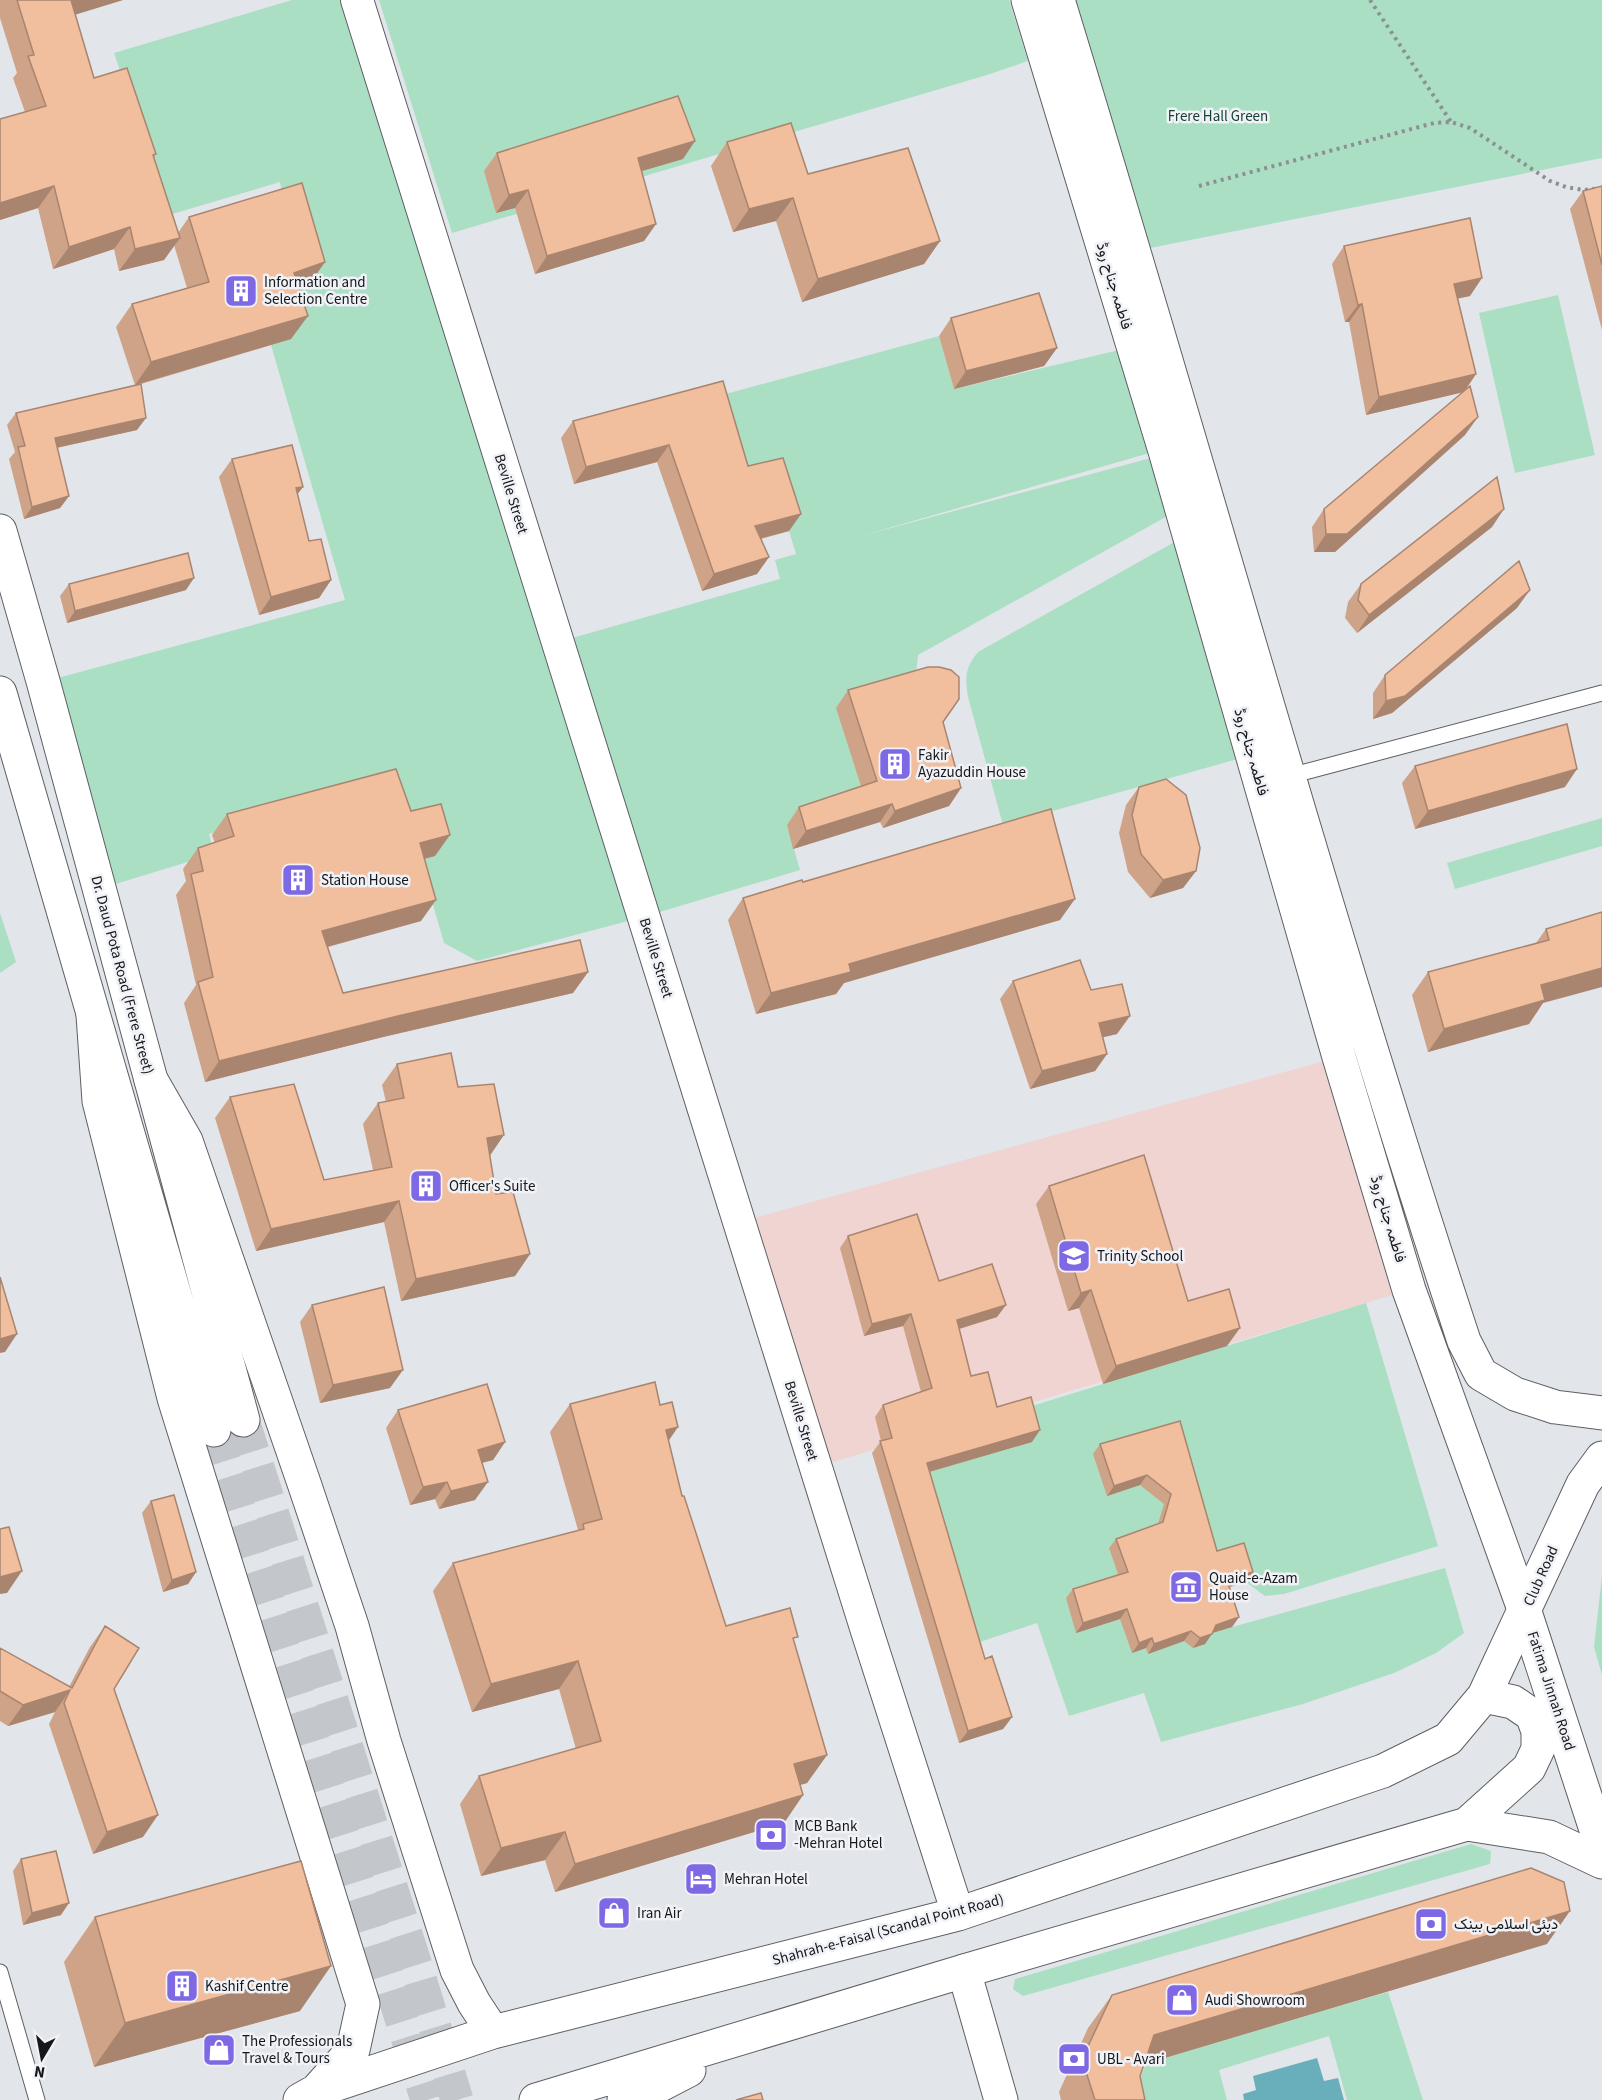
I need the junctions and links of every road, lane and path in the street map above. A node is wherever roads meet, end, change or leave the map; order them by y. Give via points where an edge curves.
1 (357, 0) edge
2 (1028, 0) edge
3 (1058, 0) edge
4 (1370, 0) edge
5 (1451, 122) junction
6 (1198, 186) dead end
7 (1602, 188) edge
8 (0, 531) edge
9 (0, 693) edge
10 (1602, 693) edge
11 (1275, 780) junction
12 (93, 1015) junction
13 (151, 1080) junction
14 (1602, 1413) edge
15 (1602, 1458) edge
16 (1485, 1502) joint
17 (1525, 1611) junction
18 (1484, 1696) junction
19 (1467, 1824) junction
20 (1602, 1848) edge
21 (1602, 1862) edge
22 (958, 1914) junction
23 (964, 1971) junction
24 (0, 1972) edge
25 (493, 2032) junction
26 (763, 2033) junction
27 (308, 2096) edge
28 (38, 2100) edge
29 (536, 2100) edge
30 (624, 2100) edge
31 (1001, 2100) edge

1 - 22 street, Beville Street
2 - 11 main road, فاطمہ جناح روڈ via 1165,451
3 - 11 main road, فاطمہ جناح روڈ via 1135,251
4 - 5 path
5 - 6 path via 1424,125
5 - 7 path via 1470,128 1550,181 1566,187
8 - 13 main road, Dr. Daud Pota Road (Frere Street)
9 - 12 main road, Dr. Daud Pota Road (Frere Street)
10 - 11 lane
11 - 14 main road, فاطمہ جناح روڈ via 1464,1341 1481,1374 1515,1394 1555,1407
11 - 16 main road, فاطمہ جناح روڈ via 1409,1290
12 - 13 main road, Dr. Daud Pota Road (Frere Street) via 229,1425
12 - 27 main road via 99,1101 174,1398 363,2004 353,2050
13 - 25 main road via 186,1141 348,1615 457,1970
15 - 17 main road, Club Road via 1583,1484
16 - 17 main road, Fatima Jinnah Road
17 - 18 main road, Club Road
17 - 20 main road, Fatima Jinnah Road
18 - 19 main road via 1514,1702 1532,1715 1538,1731 1538,1749 1529,1768
18 - 22 main road, Shahrah-e-Faisal (Scandal Point Road) via 1448,1739 1383,1771
19 - 21 main road via 1549,1837
19 - 23 main road
22 - 25 main road, Shahrah-e-Faisal (Scandal Point Road)
23 - 26 main road
23 - 31 main road
24 - 28 lane
25 - 27 main road, Shahrah-e-Faisal (Scandal Point Road)
26 - 29 main road
26 - 30 main road

